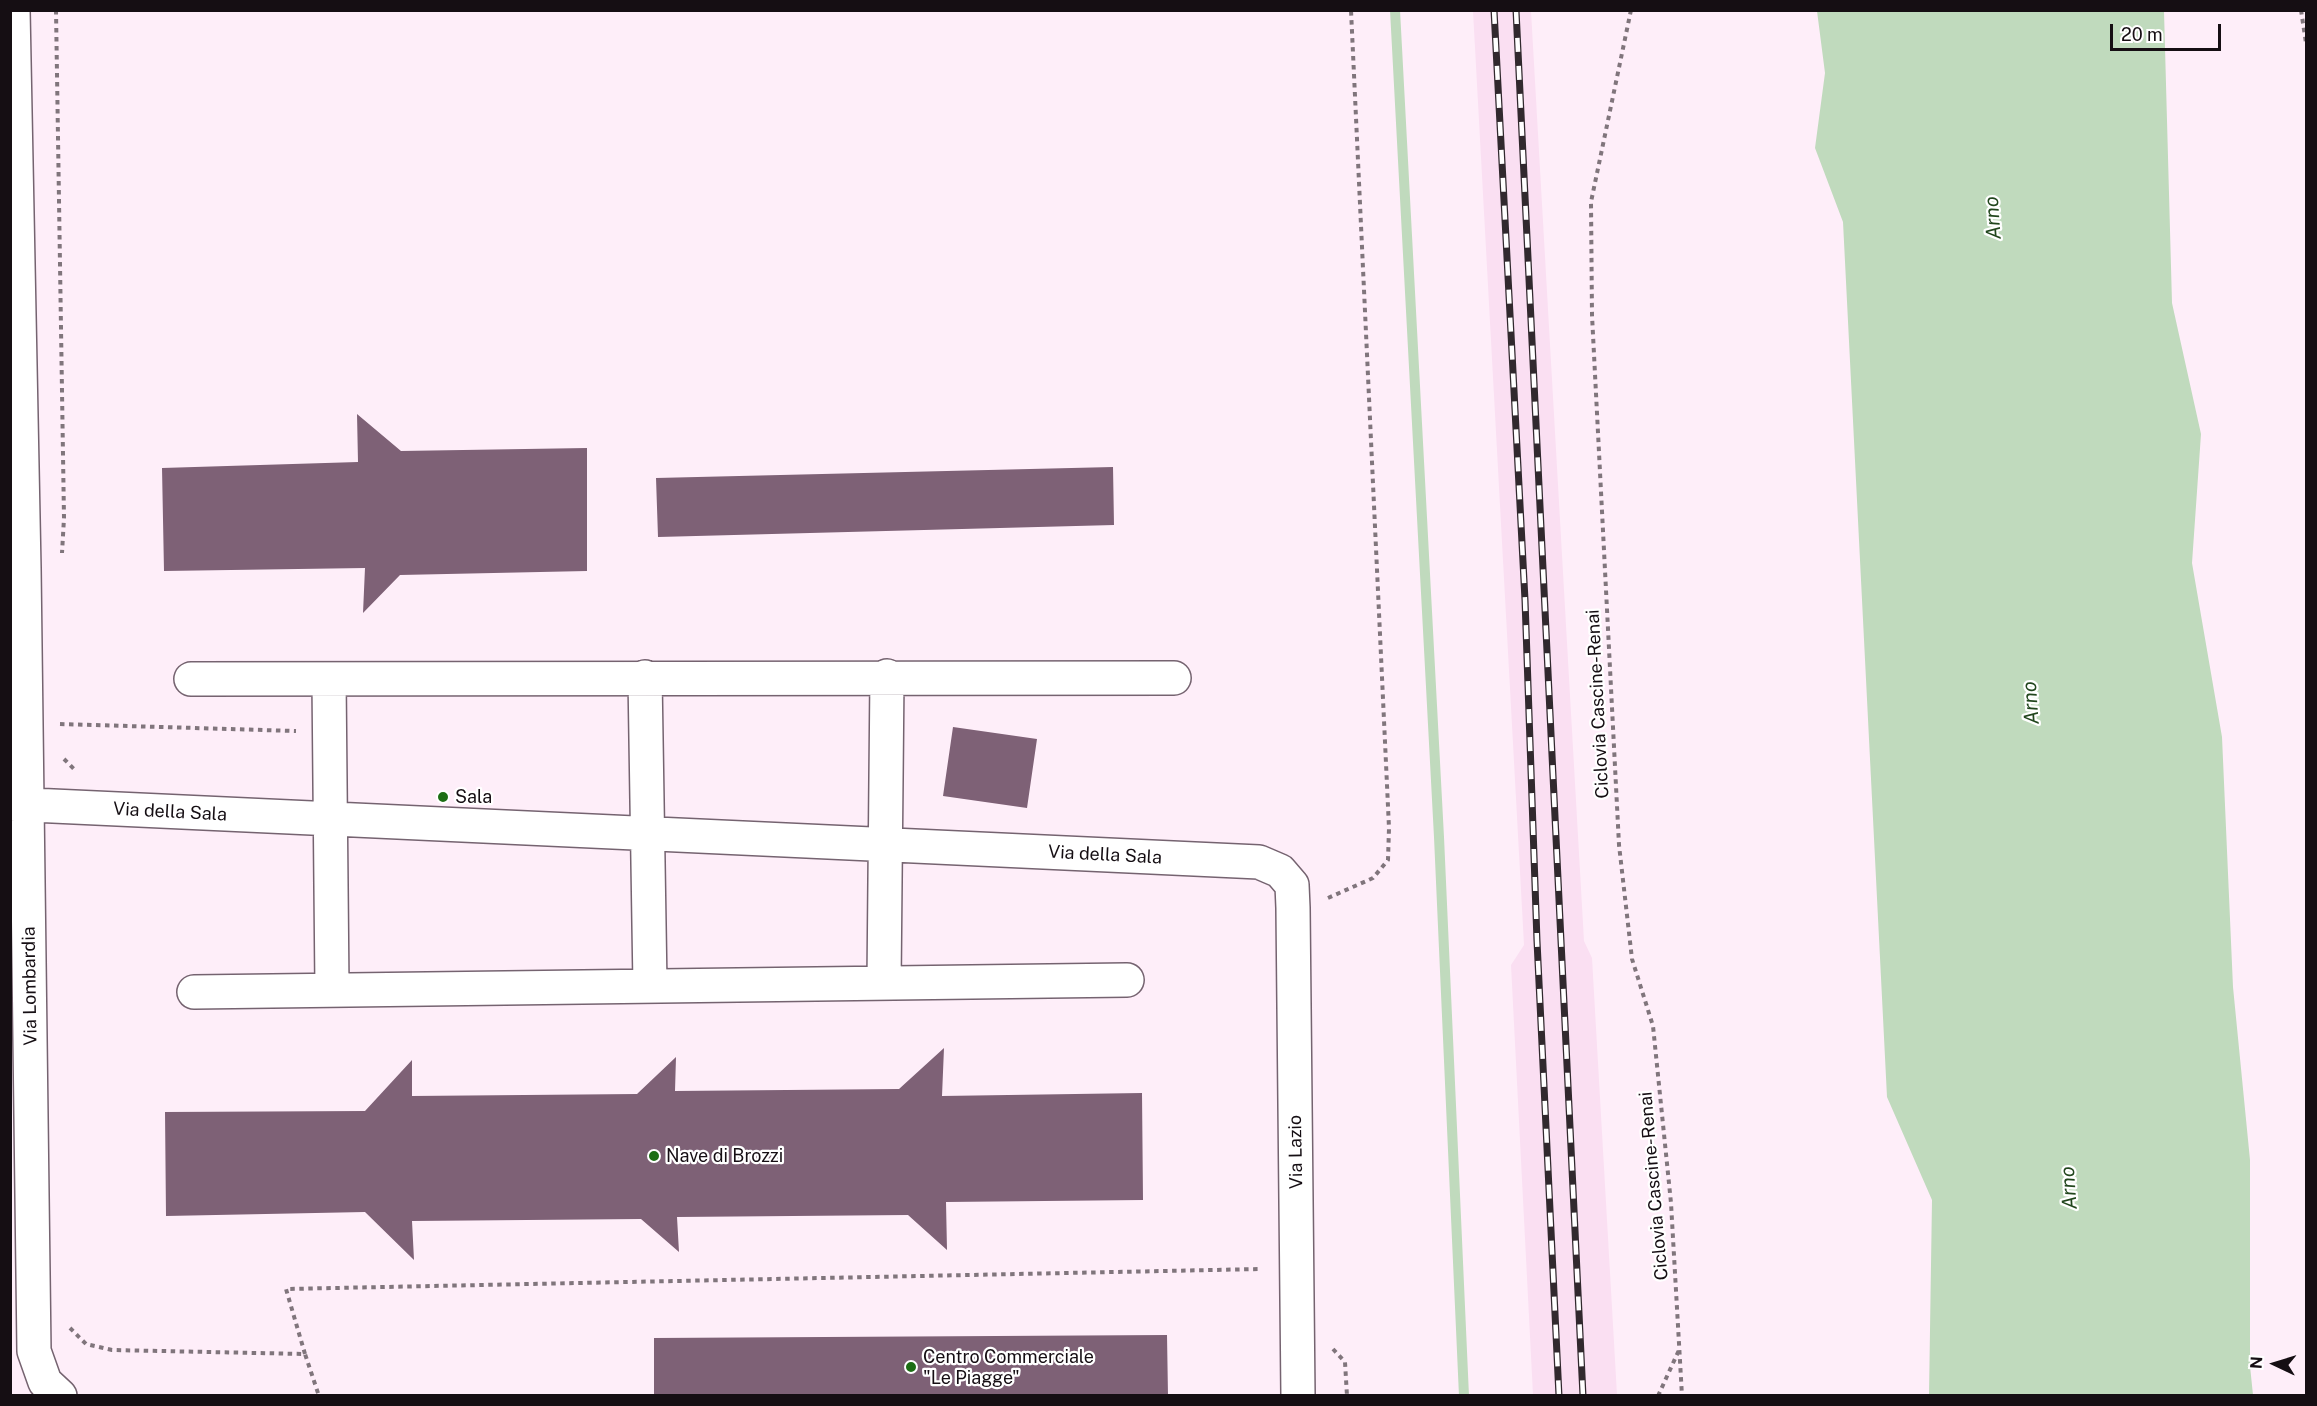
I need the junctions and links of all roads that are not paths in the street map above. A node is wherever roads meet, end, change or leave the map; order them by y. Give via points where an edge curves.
1 (13, 10) edge
2 (13, 122) edge
3 (17, 568) edge
4 (887, 676) junction
5 (645, 677) junction
6 (1174, 678) dead end
7 (191, 679) dead end
8 (329, 679) junction
9 (18, 805) edge
10 (330, 819) junction
11 (648, 833) junction
12 (886, 845) junction
13 (1293, 908) joint
14 (1127, 980) dead end
15 (884, 983) junction
16 (650, 986) junction
17 (332, 989) junction
18 (194, 992) dead end
19 (60, 1395) edge
20 (1298, 1395) edge

1 - 2 street, Via Lombardia
2 - 3 street, Via Lombardia
3 - 9 street, Via Lombardia
4 - 5 street
4 - 6 street
4 - 12 street
5 - 8 street
5 - 11 street
7 - 8 street
8 - 10 street
9 - 10 street, Via della Sala
9 - 19 street, Via Lombardia via 34,1351 45,1382
10 - 11 street, Via della Sala
10 - 17 street
11 - 12 street, Via della Sala
11 - 16 street
12 - 13 street, Via della Sala via 1260,862 1280,871 1292,885
12 - 15 street
13 - 20 street, Via Lazio
14 - 15 street
15 - 16 street
16 - 17 street
17 - 18 street

